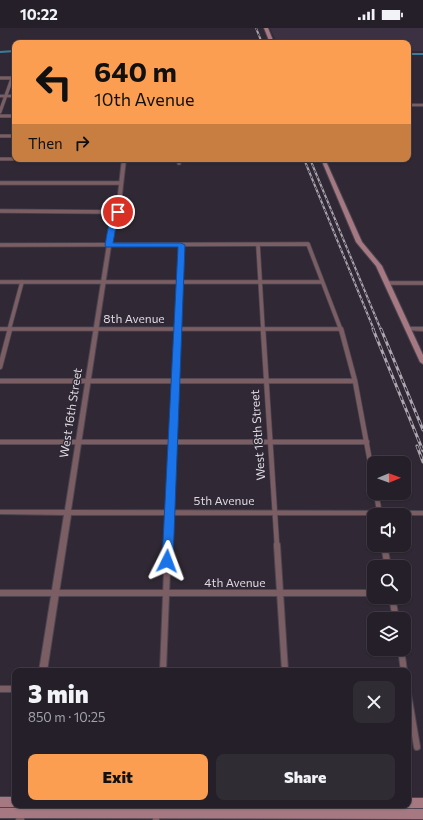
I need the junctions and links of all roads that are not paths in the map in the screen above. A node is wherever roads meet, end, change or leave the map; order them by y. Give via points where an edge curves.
1 (266, 28) edge
2 (271, 40) edge
3 (0, 78) edge
4 (12, 78) edge
5 (12, 82) edge
6 (0, 96) edge
7 (6, 96) junction
8 (12, 96) edge
9 (411, 104) edge
10 (423, 104) edge
11 (0, 112) edge
12 (0, 116) edge
13 (12, 116) edge
14 (0, 136) edge
15 (12, 136) edge
16 (0, 159) edge
17 (12, 159) edge
18 (124, 162) edge
19 (325, 162) edge
20 (0, 183) edge
21 (121, 183) junction
22 (0, 211) edge
23 (118, 212) junction
24 (0, 245) edge
25 (109, 245) junction
26 (181, 245) junction
27 (258, 245) junction
28 (0, 282) edge
29 (22, 282) junction
30 (180, 282) junction
31 (260, 282) junction
32 (322, 282) junction
33 (103, 283) junction
34 (387, 283) junction
35 (423, 283) edge
36 (0, 329) edge
37 (10, 329) junction
38 (96, 329) junction
39 (178, 329) junction
40 (263, 329) junction
41 (340, 329) junction
42 (408, 329) junction
43 (423, 329) edge
44 (423, 362) edge
45 (0, 367) edge
46 (175, 380) junction
47 (0, 381) edge
48 (88, 381) junction
49 (266, 381) junction
50 (355, 381) junction
51 (0, 442) edge
52 (78, 442) junction
53 (173, 442) junction
54 (270, 442) junction
55 (368, 442) junction
56 (370, 456) edge
57 (0, 512) edge
58 (68, 512) junction
59 (170, 512) junction
60 (274, 512) junction
61 (411, 513) edge
62 (423, 513) edge
63 (367, 514) edge
64 (0, 593) edge
65 (55, 593) junction
66 (166, 593) junction
67 (280, 593) junction
68 (367, 593) edge
69 (402, 656) edge
70 (43, 668) edge
71 (162, 668) edge
72 (285, 668) edge
73 (404, 668) edge
74 (0, 689) edge
75 (12, 689) edge
76 (411, 712) edge
77 (417, 747) dead end
78 (0, 802) edge
79 (12, 802) edge
80 (411, 803) edge
81 (423, 803) edge
82 (0, 813) edge
83 (21, 813) edge
84 (156, 813) edge
85 (423, 814) edge
86 (294, 817) edge

1 - 2 main road
3 - 4 street
5 - 7 street
6 - 7 street
7 - 8 street
7 - 11 street
9 - 10 street
12 - 13 street
14 - 15 street
16 - 17 street
18 - 21 street, West 16th Street
19 - 34 main road via 359,242 380,266
20 - 21 street
21 - 23 street, West 16th Street
22 - 23 street
23 - 25 street, West 16th Street via 112,226
24 - 25 street
25 - 26 street
25 - 33 street, West 16th Street
26 - 27 street
26 - 30 street
27 - 31 street, West 18th Street
27 - 32 street via 308,244
28 - 29 street
29 - 33 street
29 - 37 street
30 - 31 street
30 - 33 street
30 - 39 street
31 - 32 street
31 - 40 street, West 18th Street
32 - 41 street
33 - 38 street, West 16th Street
34 - 35 street
34 - 42 main road
36 - 37 street, 8th Avenue
37 - 38 street, 8th Avenue
37 - 45 street
38 - 39 street, 8th Avenue
38 - 48 street, West 16th Street
39 - 40 street, 8th Avenue
39 - 46 street
40 - 41 street, 8th Avenue
40 - 49 street, West 18th Street
41 - 50 street
42 - 43 street
42 - 44 main road
46 - 48 street
46 - 49 street
46 - 53 street
47 - 48 street
48 - 52 street, West 16th Street
49 - 50 street
49 - 54 street, West 18th Street
50 - 55 street
51 - 52 street
52 - 53 street
52 - 58 street, West 16th Street
53 - 54 street
53 - 59 street
54 - 55 street
54 - 60 street, West 18th Street
55 - 56 street
57 - 58 street, 5th Avenue
58 - 59 street, 5th Avenue
58 - 65 street, West 16th Street
59 - 60 street, 5th Avenue
59 - 66 street
60 - 63 street, 5th Avenue
60 - 67 street, West 18th Street
61 - 62 street, 5th Avenue
64 - 65 street, 4th Avenue
65 - 66 street, 4th Avenue
65 - 70 street, West 16th Street
66 - 67 street, 4th Avenue
66 - 71 street
67 - 68 street, 4th Avenue
67 - 72 street, West 18th Street
69 - 73 street
74 - 75 street
76 - 77 street
78 - 79 main road
80 - 81 main road
82 - 83 main road
83 - 84 main road
84 - 86 main road
85 - 86 main road

